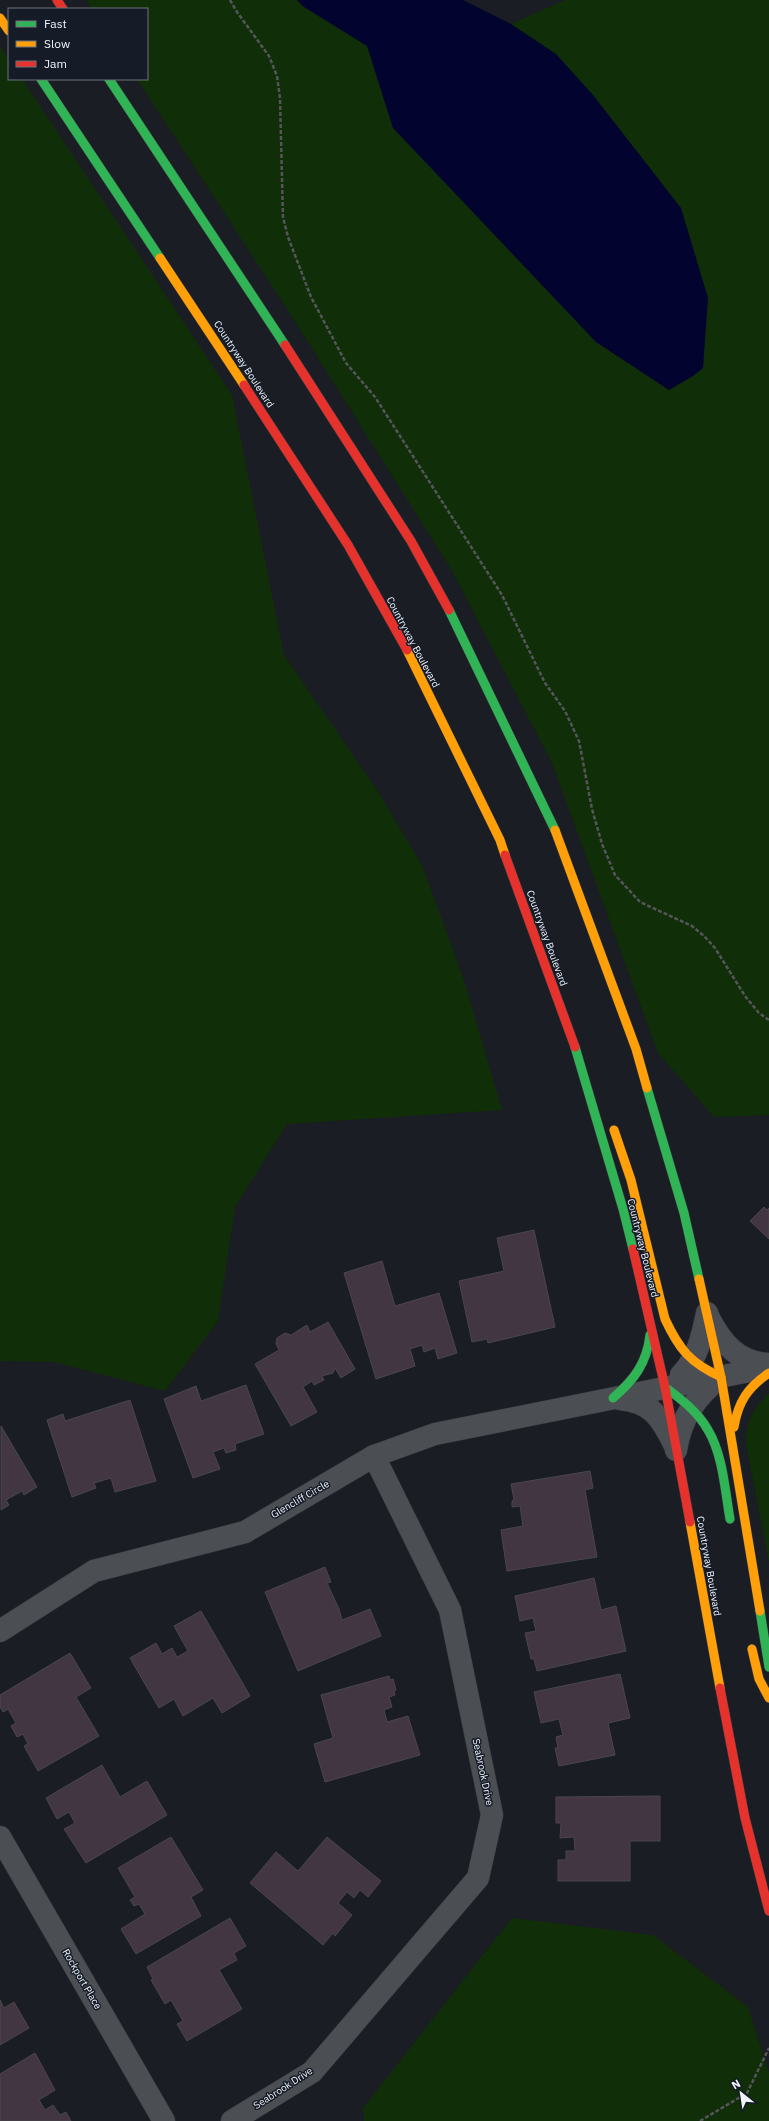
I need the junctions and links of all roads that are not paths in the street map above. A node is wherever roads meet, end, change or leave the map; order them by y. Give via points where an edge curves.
1 (0, 18) edge
2 (8, 30) edge
3 (42, 80) edge
4 (110, 80) edge
5 (582, 1066) junction
6 (598, 1089) dead end
7 (612, 1122) dead end
8 (707, 1313) junction
9 (651, 1326) junction
10 (692, 1362) junction
11 (769, 1365) edge
12 (769, 1373) edge
13 (721, 1377) junction
14 (665, 1387) junction
15 (612, 1398) junction
16 (690, 1407) junction
17 (732, 1444) junction
18 (676, 1450) junction
19 (374, 1456) junction
20 (733, 1530) dead end
21 (0, 1631) edge
22 (750, 1640) dead end
23 (769, 1667) edge
24 (769, 1698) edge
25 (0, 1837) edge
26 (769, 1911) edge
27 (164, 2121) edge
28 (232, 2121) edge

1 - 2 street
3 - 5 street, Countryway Boulevard via 348,545 410,656 500,840
4 - 8 street via 338,424 412,541 459,629 551,818 636,1049 684,1213
5 - 6 street
5 - 9 street, Countryway Boulevard via 623,1209
7 - 10 street via 631,1180 664,1319
8 - 10 street, Glencliff Circle via 700,1346
8 - 11 street, Glencliff Circle via 719,1338 740,1356
8 - 13 street
9 - 14 street, Countryway Boulevard
9 - 15 street via 649,1351 643,1365 631,1383
10 - 13 street
10 - 14 street, Glencliff Circle via 676,1381
11 - 13 street, Glencliff Circle
12 - 17 street via 749,1389 737,1406
13 - 14 street, Glencliff Circle
13 - 16 street, Glencliff Circle
13 - 17 street
14 - 15 street, Glencliff Circle
14 - 16 street
14 - 18 street, Countryway Boulevard
15 - 18 street, Glencliff Circle via 634,1400 655,1412 668,1431
15 - 19 street, Glencliff Circle via 435,1434
16 - 18 street, Glencliff Circle via 682,1424
16 - 20 street via 710,1432
17 - 23 street
18 - 26 street, Countryway Boulevard via 745,1818
19 - 21 street, Glencliff Circle via 245,1532 94,1571
19 - 28 street, Seabrook Drive via 450,1610 492,1815 478,1878 312,2072
22 - 24 street via 759,1678
25 - 27 street, Rockport Place

